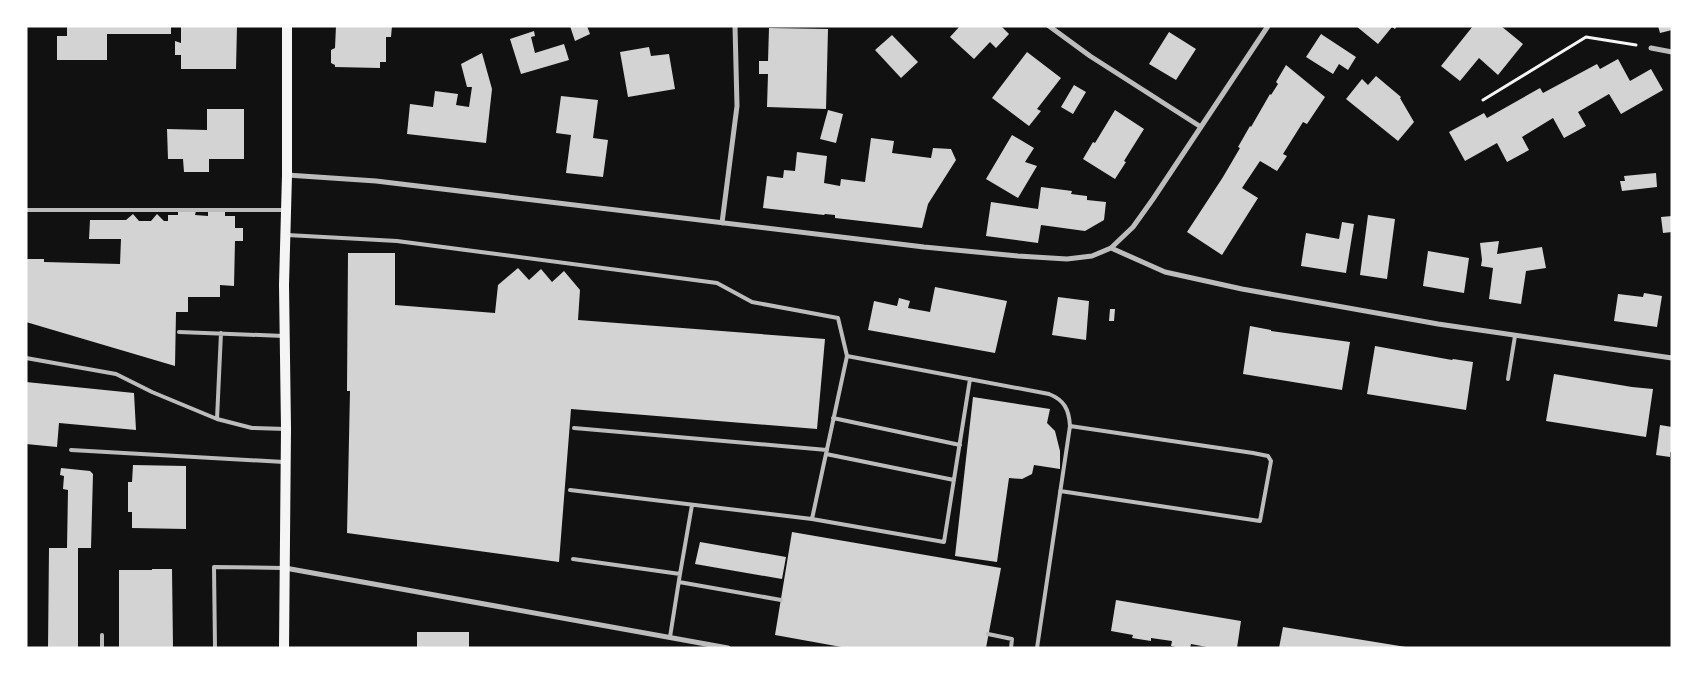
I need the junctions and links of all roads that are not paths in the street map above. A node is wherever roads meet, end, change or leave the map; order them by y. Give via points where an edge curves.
1 (286, 26) edge
2 (735, 26) edge
3 (1049, 26) edge
4 (1268, 26) edge
5 (1651, 48) road end
6 (1672, 52) edge
7 (1201, 127) junction
8 (287, 175) junction
9 (26, 210) edge
10 (286, 210) junction
11 (722, 223) junction
12 (285, 234) junction
13 (1111, 248) junction
14 (178, 332) dead end
15 (221, 333) junction
16 (285, 336) junction
17 (1515, 336) junction
18 (847, 356) junction
19 (26, 358) edge
20 (1672, 358) edge
21 (970, 379) junction
22 (1508, 379) dead end
23 (833, 418) junction
24 (217, 419) junction
25 (1070, 426) junction
26 (574, 428) dead end
27 (286, 429) junction
28 (960, 445) junction
29 (71, 450) dead end
30 (826, 452) junction
31 (286, 462) junction
32 (954, 480) junction
33 (570, 490) dead end
34 (1060, 491) junction
35 (692, 505) junction
36 (812, 519) junction
37 (573, 559) dead end
38 (285, 568) junction
39 (680, 574) junction
40 (679, 582) junction
41 (781, 600) dead end
42 (988, 634) dead end
43 (102, 635) dead end
44 (670, 637) junction
45 (102, 648) edge
46 (215, 648) edge
47 (284, 648) edge
48 (728, 648) edge
49 (1011, 648) edge
50 (1037, 648) edge

1 - 8 main road
2 - 11 street via 737,106
3 - 7 street
4 - 7 street
5 - 6 street
7 - 13 street via 1133,227
8 - 10 main road
8 - 11 street via 376,182
9 - 10 lane
10 - 12 main road
11 - 13 street via 1018,256 1067,259 1092,256
12 - 16 main road
12 - 18 lane via 397,241 717,283 752,302 838,318
13 - 17 street via 1165,272 1242,289
14 - 15 lane
15 - 16 lane
15 - 24 lane
16 - 27 main road
17 - 20 street
17 - 22 lane
18 - 21 lane
18 - 23 lane
19 - 24 lane via 116,374
21 - 25 lane via 1059,398 1066,406
21 - 28 lane
23 - 28 lane
23 - 30 lane
24 - 27 lane via 252,428
25 - 34 lane
25 - 34 lane via 1253,453 1268,456 1271,462 1260,521
26 - 30 lane
27 - 31 main road
28 - 32 lane
29 - 31 lane
30 - 32 lane
30 - 36 lane
31 - 38 main road
32 - 36 lane via 944,542
33 - 35 lane
34 - 50 lane
35 - 36 lane
35 - 39 lane
37 - 39 lane
38 - 44 street
38 - 46 lane via 214,567
38 - 47 main road
39 - 40 lane
40 - 41 lane
40 - 44 lane
42 - 49 lane via 1012,639
43 - 45 lane
44 - 48 street

